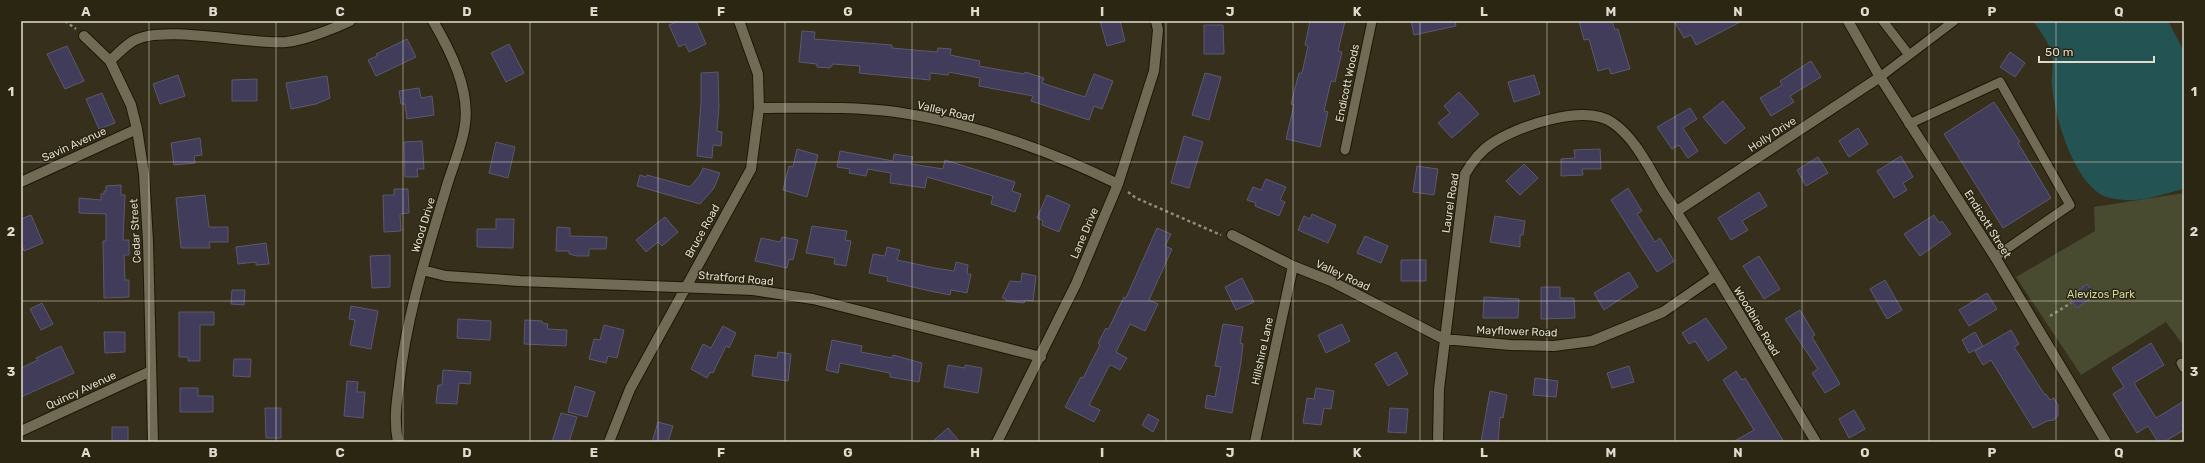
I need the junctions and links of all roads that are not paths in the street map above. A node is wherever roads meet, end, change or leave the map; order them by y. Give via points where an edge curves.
1 (350, 21) edge
2 (433, 21) edge
3 (739, 21) edge
4 (1156, 21) edge
5 (1372, 21) edge
6 (1848, 21) edge
7 (1883, 21) edge
8 (1954, 21) edge
9 (84, 36) dead end
10 (1909, 55) junction
11 (110, 61) junction
12 (1880, 77) junction
13 (759, 108) junction
14 (1909, 124) junction
15 (137, 129) junction
16 (1344, 150) dead end
17 (21, 182) edge
18 (1118, 184) junction
19 (1677, 211) junction
20 (1232, 235) road end
21 (1995, 257) junction
22 (1293, 266) junction
23 (422, 270) junction
24 (1715, 276) junction
25 (686, 286) junction
26 (1444, 338) junction
27 (1041, 357) junction
28 (151, 371) junction
29 (21, 430) edge
30 (153, 442) edge
31 (398, 442) edge
32 (609, 442) edge
33 (997, 442) edge
34 (1255, 442) edge
35 (1438, 442) edge
36 (1816, 442) edge
37 (2106, 442) edge

1 - 11 street via 287,42 150,35 134,41
2 - 23 street, Wood Drive via 456,68 464,95 466,124
3 - 13 street, Bruce Road via 758,74
4 - 18 street, Lane Drive via 1158,30 1154,71
5 - 16 lane, Endicott Woods
6 - 12 street, Endicott Street
7 - 10 lane
8 - 10 lane
9 - 11 street, Cedar Street
10 - 12 lane
11 - 15 street, Cedar Street via 130,105
12 - 14 street, Endicott Street
12 - 19 street, Holly Drive
13 - 18 street, Valley Road via 851,108 933,119 971,128 1052,154
13 - 25 street, Bruce Road via 751,169
14 - 21 street, Endicott Street
14 - 21 lane via 2000,82 2070,206
15 - 17 street, Savin Avenue
15 - 28 street, Cedar Street via 144,174
18 - 27 street, Lane Drive via 1076,284
19 - 24 street, Woodbine Road
19 - 26 street, Laurel Road via 1625,132 1597,115 1582,114 1522,128 1491,144 1475,157 1465,174
20 - 22 street, Valley Road
21 - 37 street, Endicott Street
22 - 26 street, Valley Road via 1331,281
22 - 34 street, Hillshire Lane
23 - 25 street, Stratford Road via 446,276 520,281
23 - 31 street, Wood Drive via 400,370 394,426
24 - 26 street, Mayflower Road via 1663,312 1592,341 1554,346 1510,345
24 - 36 street, Woodbine Road
25 - 27 street, Stratford Road via 753,290 813,299
25 - 32 street, Bruce Road via 630,389
26 - 35 street, Laurel Road via 1439,389
27 - 33 street, Lane Drive
28 - 29 street, Quincy Avenue
28 - 30 street, Cedar Street

